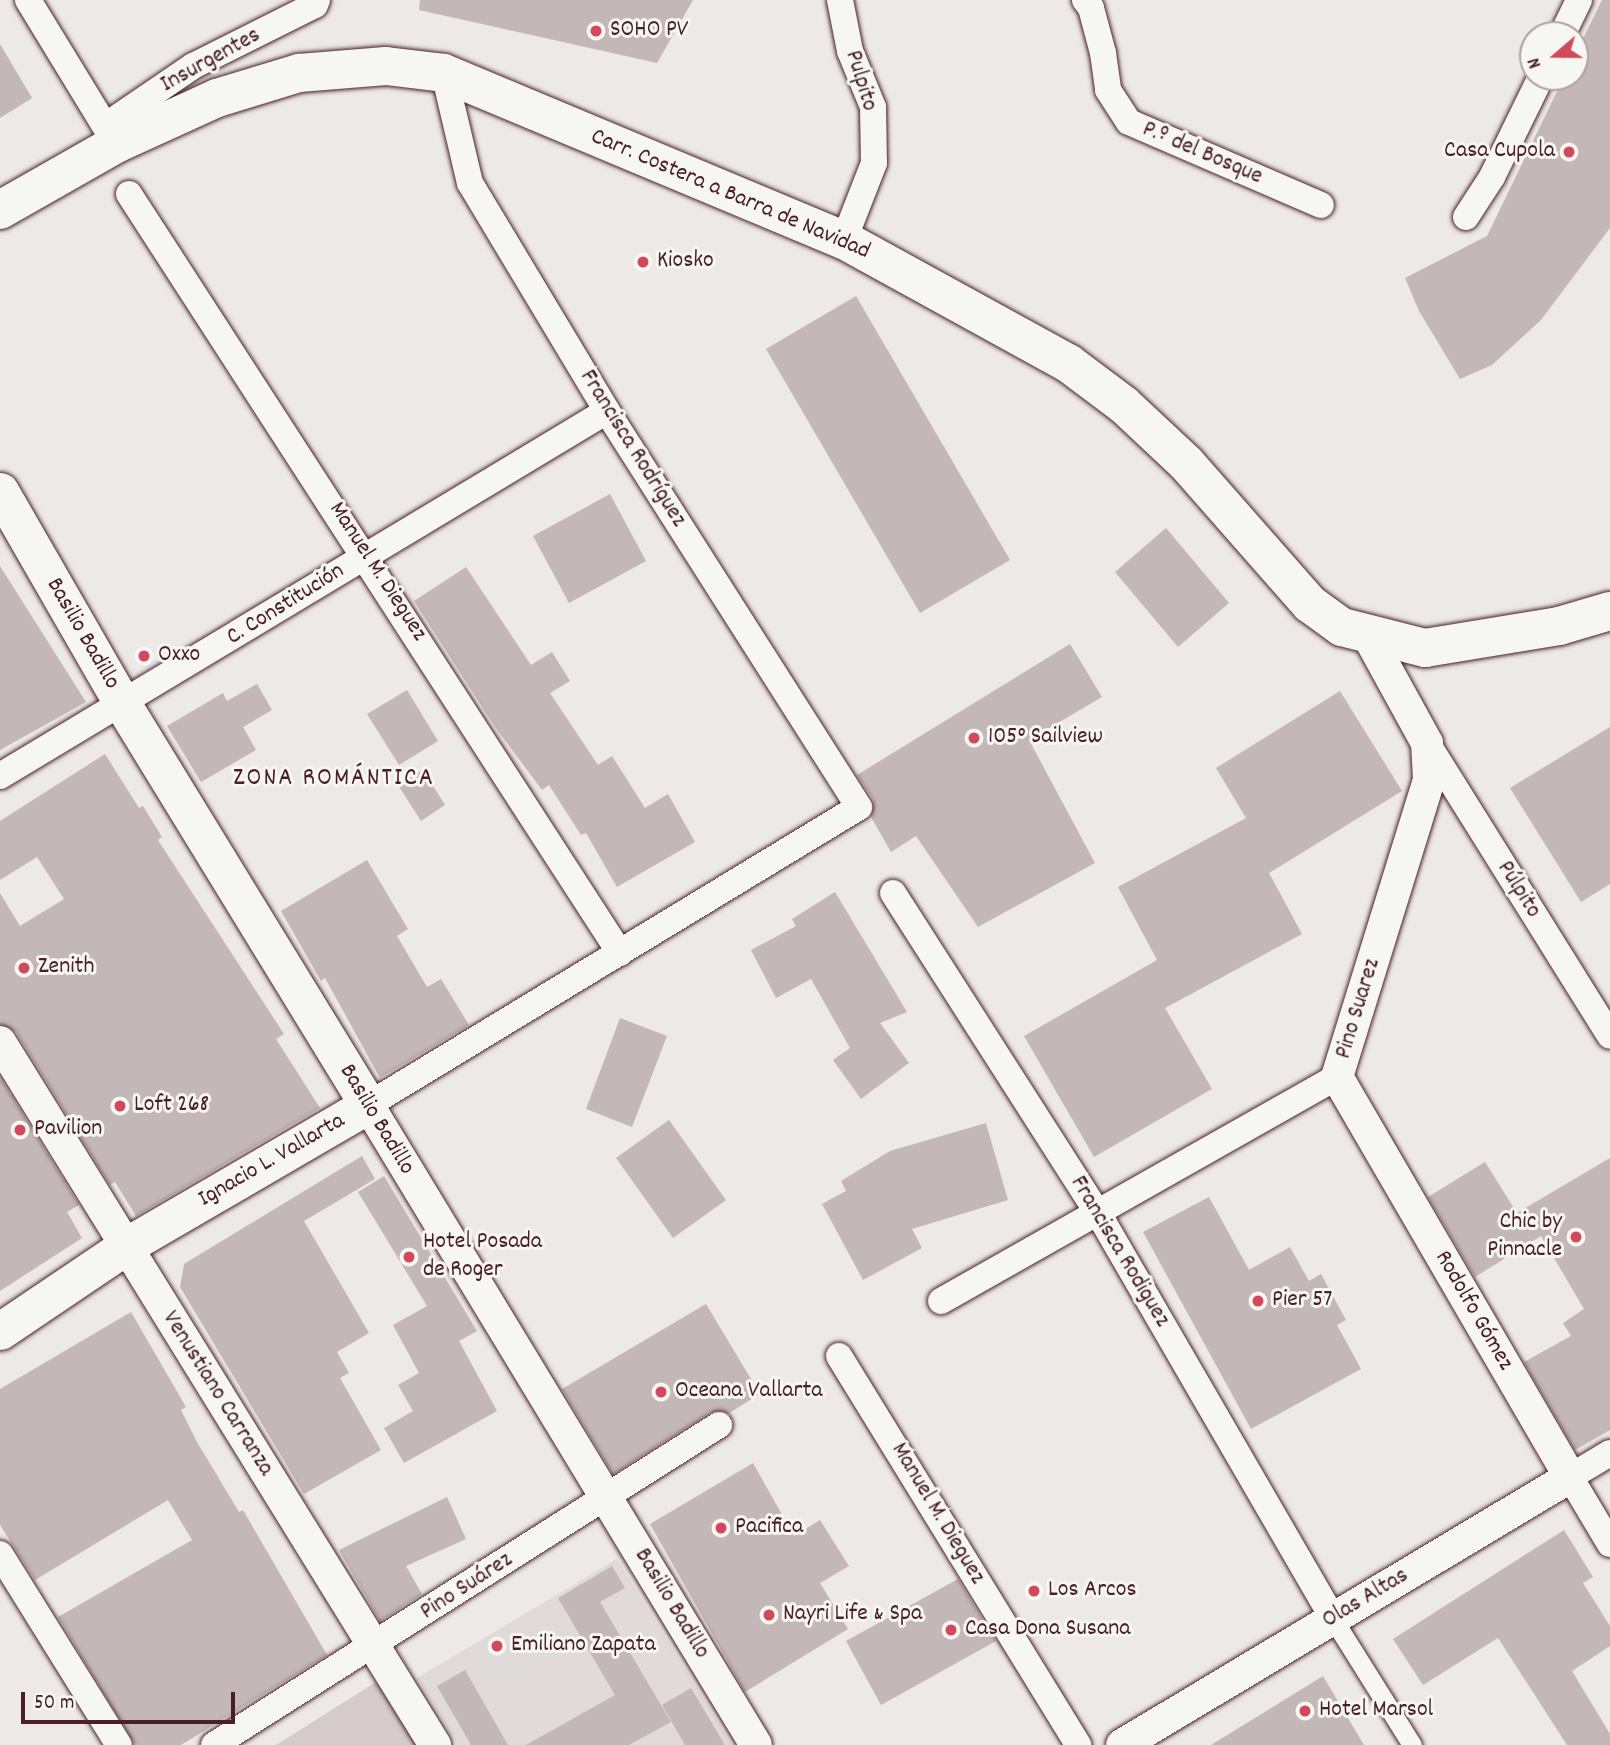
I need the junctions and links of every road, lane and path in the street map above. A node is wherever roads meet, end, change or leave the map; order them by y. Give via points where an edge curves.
1 (29, 0) edge
2 (317, 0) edge
3 (840, 0) edge
4 (1085, 0) edge
5 (1579, 0) edge
6 (1569, 21) edge
7 (443, 73) junction
8 (1534, 91) edge
9 (111, 135) junction
10 (129, 194) dead end
11 (1321, 205) dead end
12 (0, 210) edge
13 (1466, 217) dead end
14 (844, 240) junction
15 (607, 411) junction
16 (0, 491) edge
17 (367, 555) junction
18 (1610, 611) edge
19 (1367, 634) junction
20 (124, 705) junction
21 (1427, 743) junction
22 (0, 776) edge
23 (859, 807) joint
24 (893, 893) dead end
25 (620, 953) junction
26 (1610, 1036) edge
27 (0, 1042) edge
28 (1337, 1077) junction
29 (368, 1105) junction
30 (1098, 1213) junction
31 (127, 1246) junction
32 (941, 1301) dead end
33 (0, 1331) edge
34 (839, 1356) dead end
35 (719, 1425) dead end
36 (1610, 1453) edge
37 (1570, 1477) junction
38 (605, 1497) junction
39 (1610, 1544) edge
40 (0, 1554) edge
41 (1333, 1619) junction
42 (373, 1648) junction
43 (119, 1745) edge
44 (214, 1745) edge
45 (435, 1745) edge
46 (756, 1745) edge
47 (1078, 1745) edge
48 (1122, 1745) edge
49 (1412, 1745) edge

1 - 9 street
2 - 9 street, Insurgentes via 316,5 193,66
3 - 14 street, Pulpito via 850,51 873,107 874,163
4 - 11 street, P.º del Bosque via 1103,53 1108,90 1129,122
5 - 6 street
7 - 9 main road, Carr. Costera a Barra de Navidad via 386,66 299,73
7 - 14 main road, Carr. Costera a Barra de Navidad
7 - 15 street, Francisca Rodríguez via 470,183
8 - 13 street via 1492,177
9 - 12 main road, Carr. Costera a Barra de Navidad
10 - 17 street, Manuel M. Dieguez
14 - 19 main road, Carr. Costera a Barra de Navidad via 1006,325 1124,405 1186,463 1310,604 1342,627
15 - 17 street, C. Constitución
15 - 23 street, Francisca Rodríguez
16 - 20 main road, Basilio Badillo
17 - 20 street, C. Constitución
17 - 25 street, Manuel M. Dieguez
18 - 19 main road, Carr. Costera a Barra de Navidad via 1559,626 1425,648
19 - 21 street, Pino Suarez
20 - 22 street, C. Constitución
20 - 29 main road, Basilio Badillo
21 - 26 street, Púlpito
21 - 28 street, Pino Suarez via 1429,780
23 - 25 street, Ignacio L. Vallarta
24 - 30 street, Francisca Rodiguez
25 - 29 street, Ignacio L. Vallarta
27 - 31 street, Venustiano Carranza
28 - 30 street, Pino Suarez
28 - 37 street, Rodolfo Gómez
29 - 31 main road, Ignacio L. Vallarta
29 - 38 street, Basilio Badillo
30 - 32 street, Pino Suarez
30 - 41 street, Francisca Rodiguez
31 - 33 main road, Ignacio L. Vallarta
31 - 42 street, Venustiano Carranza
34 - 47 street, Manuel M. Dieguez
35 - 38 street, Pino Suárez
36 - 37 street, Olas Altas
37 - 39 street, Rodolfo Gómez
37 - 41 street, Olas Altas
38 - 42 street, Pino Suárez
38 - 46 street, Basilio Badillo
40 - 43 street
41 - 48 street, Olas Altas
41 - 49 street
42 - 44 street, Pino Suárez
42 - 45 street, Venustiano Carranza

